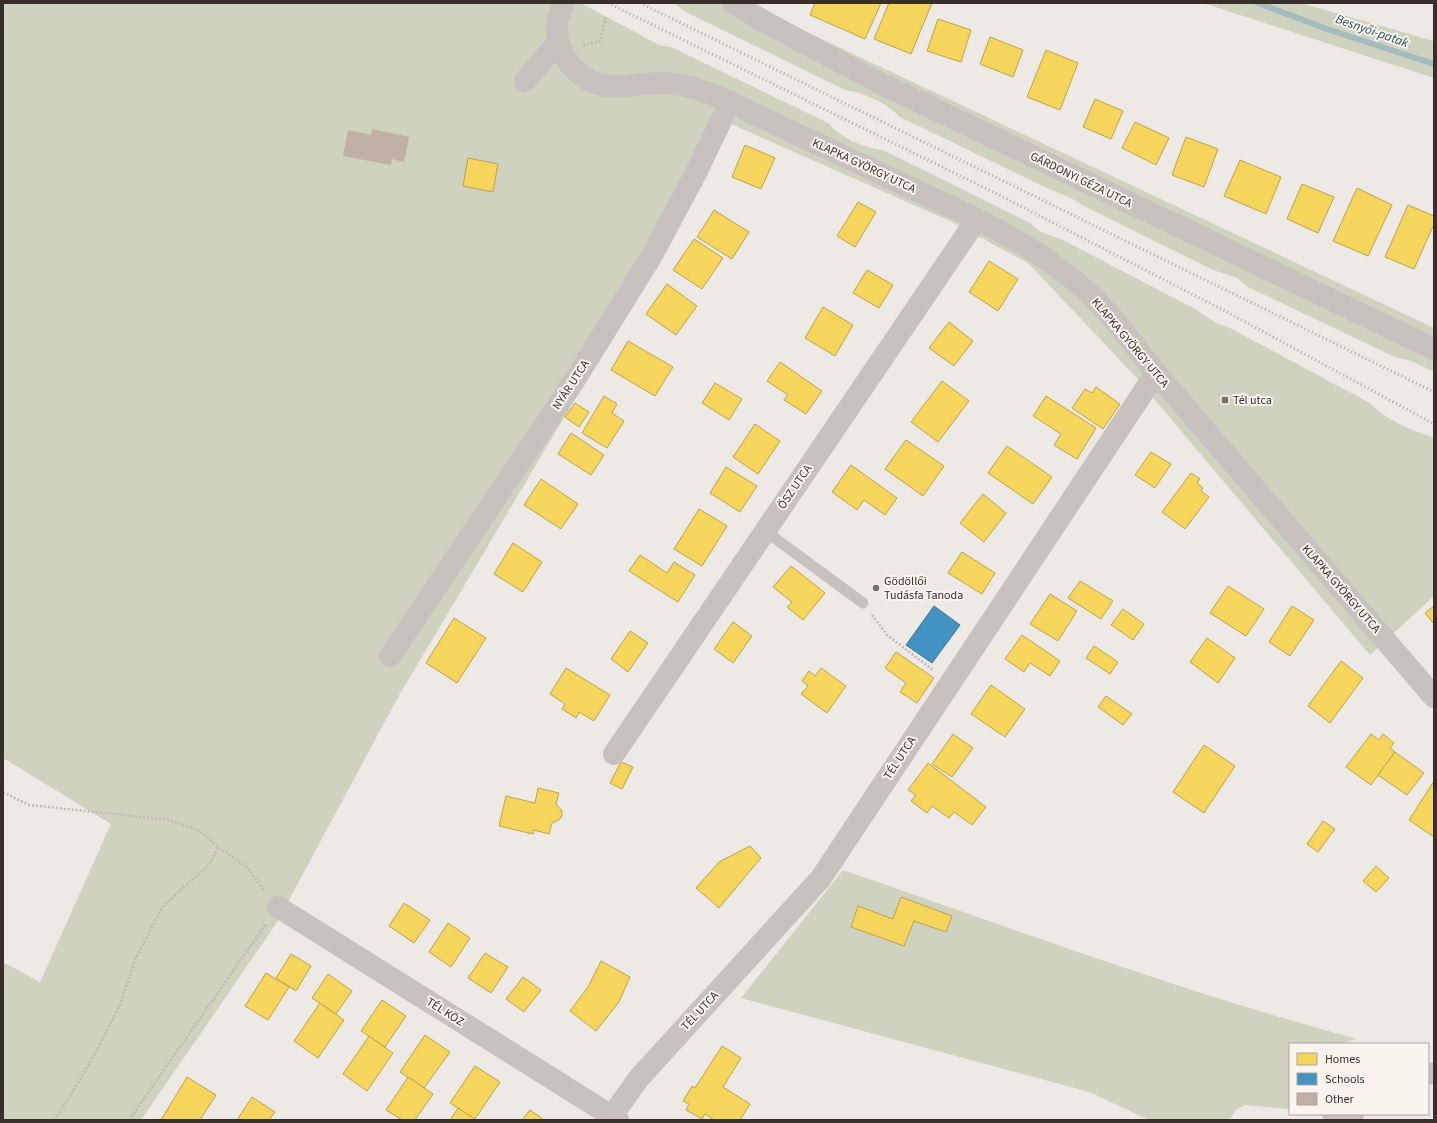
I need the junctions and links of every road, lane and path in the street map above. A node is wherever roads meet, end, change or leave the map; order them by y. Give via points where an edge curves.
1 (564, 3) edge
2 (733, 3) edge
3 (606, 16) dead end
4 (567, 44) junction
5 (525, 81) dead end
6 (730, 102) junction
7 (976, 219) junction
8 (1434, 349) edge
9 (1156, 373) junction
10 (765, 531) junction
11 (863, 603) joint
12 (390, 656) dead end
13 (938, 664) dead end
14 (1434, 697) edge
15 (614, 754) dead end
16 (3, 792) edge
17 (218, 847) junction
18 (278, 907) junction
19 (613, 1119) edge
20 (54, 1120) edge
21 (129, 1120) edge

1 - 4 street via 558,18
2 - 8 street, GÁRDONYI GÉZA UTCA via 880,83
3 - 4 path via 600,41
4 - 5 street
4 - 6 street, KLAPKA GYÖRGY UTCA via 562,54 570,66 589,80 607,86 668,83 686,86
6 - 7 street, KLAPKA GYÖRGY UTCA
6 - 12 street, NYÁR UTCA via 651,257 576,378
7 - 9 street, KLAPKA GYÖRGY UTCA via 1024,245 1086,291 1118,325
7 - 10 street, ŐSZ UTCA
9 - 14 street, KLAPKA GYÖRGY UTCA
9 - 19 street, TÉL UTCA via 821,878 638,1078
10 - 11 lane
10 - 15 street, ŐSZ UTCA
11 - 13 path via 887,635 934,670
16 - 17 path via 29,805 170,820 200,831
17 - 18 path via 247,867
17 - 20 path via 210,864 163,906 136,958 120,1005 98,1048
18 - 19 street, TÉL KÖZ
18 - 21 path

